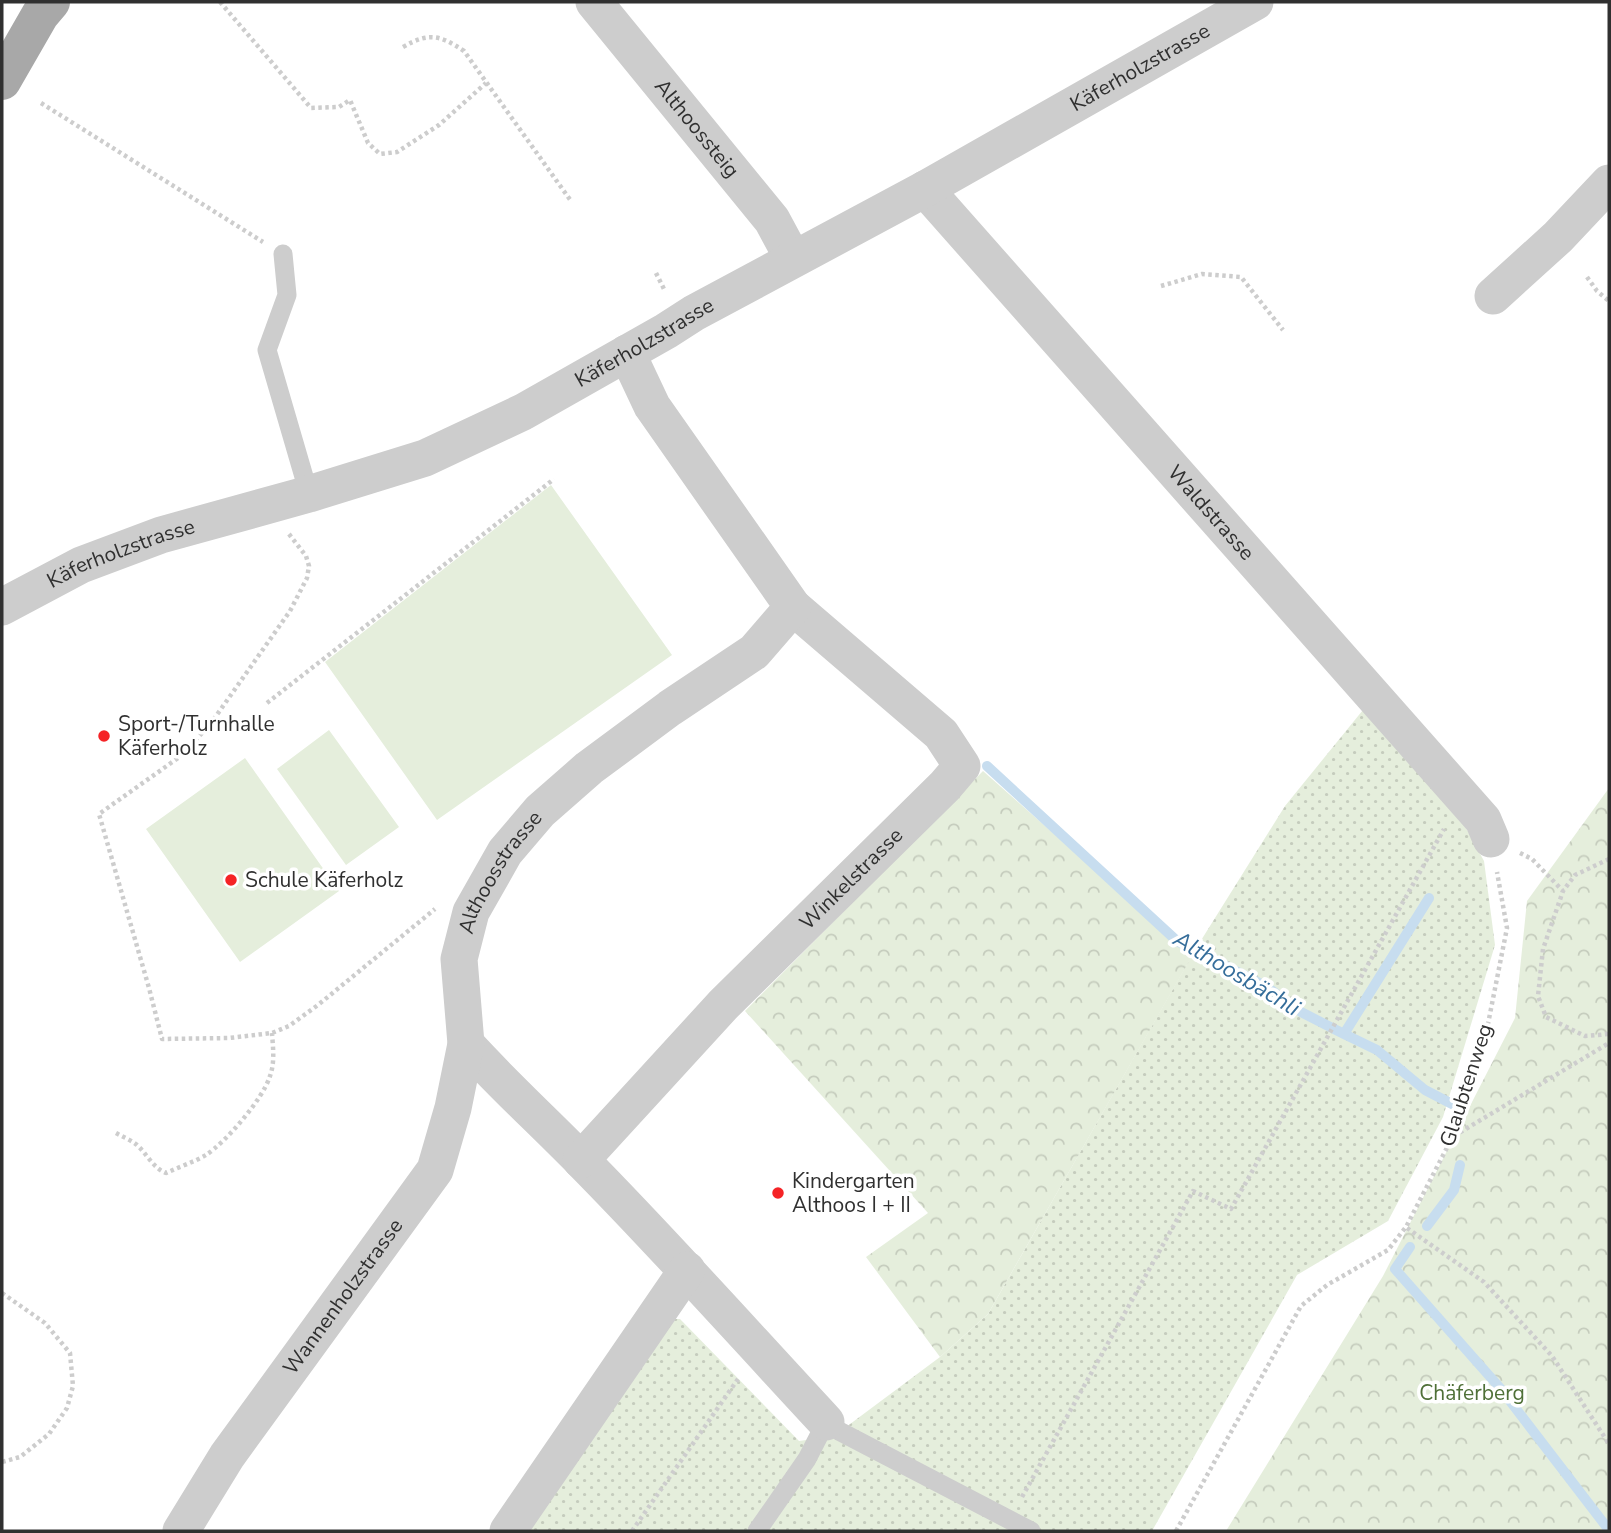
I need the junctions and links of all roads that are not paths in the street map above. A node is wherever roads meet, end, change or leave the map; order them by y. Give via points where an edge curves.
1 (51, 2) edge
2 (594, 2) edge
3 (1255, 2) edge
4 (2, 81) edge
5 (1609, 183) edge
6 (925, 189) junction
7 (283, 254) dead end
8 (793, 258) junction
9 (1493, 296) dead end
10 (627, 352) junction
11 (309, 494) junction
12 (2, 605) edge
13 (793, 607) junction
14 (1491, 839) road end
15 (466, 1044) junction
16 (581, 1160) junction
17 (687, 1270) junction
18 (826, 1422) junction
19 (181, 1531) edge
20 (508, 1531) edge
21 (757, 1531) edge
22 (1031, 1531) edge

1 - 4 main road
2 - 8 street, Althoossteig via 772,220
3 - 6 street, Käferholzstrasse
5 - 9 street
6 - 8 street, Käferholzstrasse
6 - 14 street, Waldstrasse via 1483,820
7 - 11 lane via 286,295 267,350
8 - 10 street, Käferholzstrasse
10 - 11 street, Käferholzstrasse via 523,412 425,458
10 - 13 street via 652,406
11 - 12 street, Käferholzstrasse via 150,540 81,565
13 - 15 street, Althoosstrasse via 754,652 589,768 540,811 505,852 471,912 459,958
13 - 16 street, Winkelstrasse via 941,734 962,766 723,1005
15 - 16 street
15 - 19 street, Wannenholzstrasse via 435,1170 227,1456
16 - 17 street
17 - 18 street
17 - 20 street
18 - 21 lane via 807,1460
18 - 22 lane

